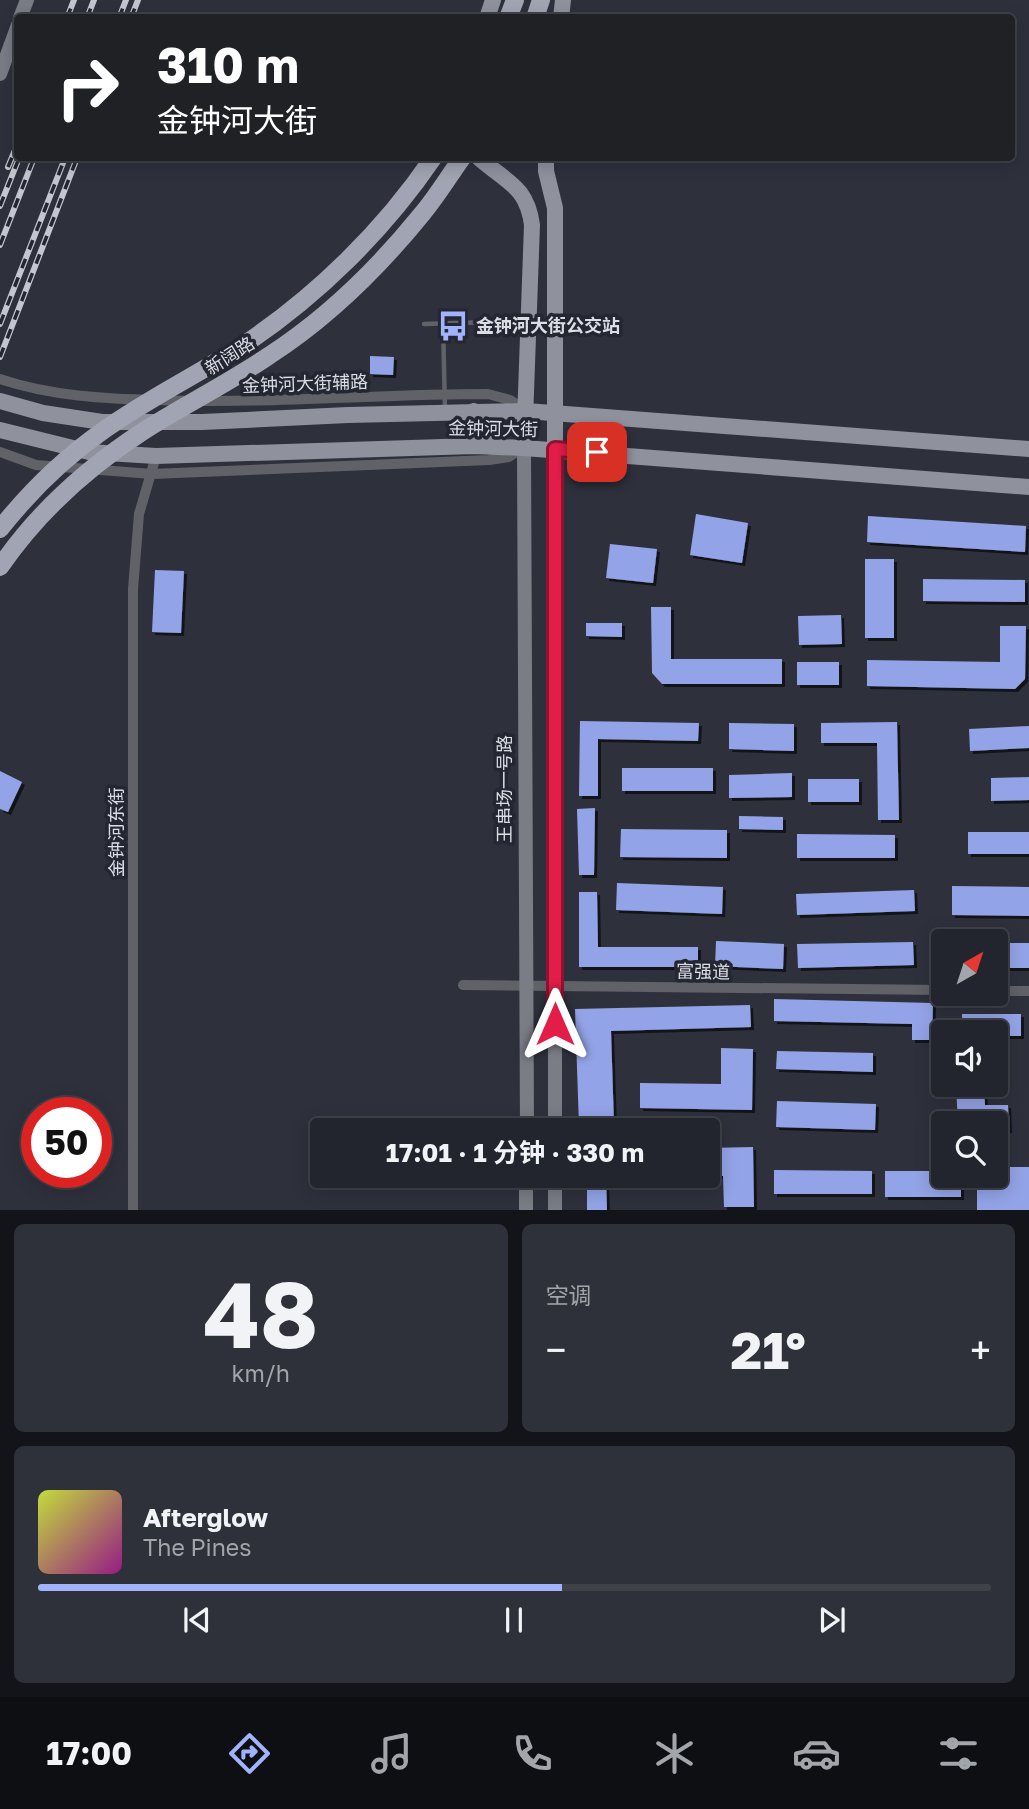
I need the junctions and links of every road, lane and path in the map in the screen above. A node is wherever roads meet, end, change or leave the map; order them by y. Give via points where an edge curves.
1 (14, 37) edge
2 (0, 74) edge
3 (431, 161) edge
4 (460, 161) edge
5 (483, 161) edge
6 (546, 161) edge
7 (491, 322) dead end
8 (443, 323) junction
9 (424, 324) dead end
10 (0, 379) edge
11 (444, 394) junction
12 (0, 401) edge
13 (445, 411) junction
14 (474, 411) junction
15 (526, 411) junction
16 (554, 412) junction
17 (0, 430) edge
18 (474, 446) junction
19 (524, 448) junction
20 (555, 449) junction
21 (1029, 449) edge
22 (0, 452) edge
23 (156, 456) junction
24 (152, 474) junction
25 (1029, 487) edge
26 (0, 529) edge
27 (0, 567) edge
28 (463, 985) dead end
29 (526, 986) junction
30 (555, 987) junction
31 (931, 990) edge
32 (1008, 991) edge
33 (1029, 991) edge
34 (527, 1118) edge
35 (555, 1118) edge
36 (526, 1188) edge
37 (555, 1188) edge
38 (133, 1210) edge
39 (526, 1210) edge
40 (555, 1210) edge

1 - 2 main road
3 - 26 highway, 新阔路, bridge via 332,276 244,344 84,444
4 - 27 highway, 新阔路, bridge via 422,214 318,320 111,456 42,515
5 - 15 main road via 513,185 530,208
6 - 16 main road via 555,208
7 - 8 lane
8 - 9 lane
8 - 11 lane
10 - 11 street, 金钟河大街辅路 via 107,399 227,403
11 - 13 lane
11 - 15 street, 金钟河大街辅路 via 488,394 510,400
12 - 13 main road, 金钟河大街 via 102,422
13 - 14 main road, 金钟河大街
14 - 15 main road, 金钟河大街
14 - 18 main road via 489,427 485,439
15 - 16 main road, 金钟河大街
15 - 19 main road
16 - 20 main road
16 - 21 main road, 金钟河大街
17 - 23 main road, 金钟河大街 via 89,452
18 - 19 main road, 金钟河大街
18 - 23 main road, 金钟河大街
19 - 20 main road, 金钟河大街
19 - 24 street via 509,457 489,460
19 - 29 main road, 王串场一号路
20 - 25 main road, 金钟河大街
20 - 30 main road
22 - 24 street via 36,465
23 - 24 street, 金钟河东街
24 - 38 street, 金钟河东街 via 139,514 133,589
28 - 29 street, 富强道
29 - 30 street, 富强道
29 - 34 main road, 王串场一号路
30 - 31 street, 富强道
30 - 35 main road
32 - 33 street
36 - 39 main road
37 - 40 main road

